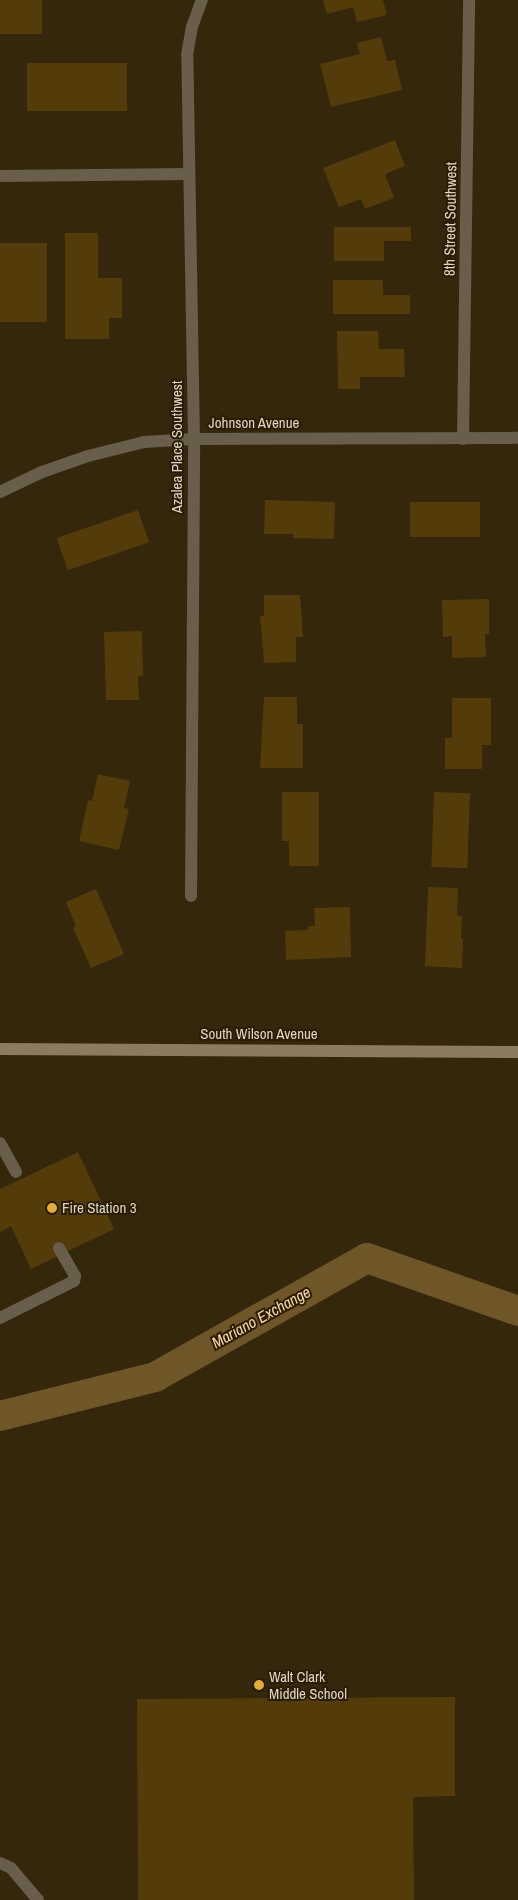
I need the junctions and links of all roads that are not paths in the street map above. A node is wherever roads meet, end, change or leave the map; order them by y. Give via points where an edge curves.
1 (202, 0) edge
2 (469, 0) edge
3 (189, 174) junction
4 (0, 176) edge
5 (518, 438) edge
6 (194, 439) junction
7 (463, 439) junction
8 (0, 492) edge
9 (191, 896) dead end
10 (0, 1049) edge
11 (518, 1052) edge
12 (0, 1143) edge
13 (16, 1172) dead end
14 (59, 1248) dead end
15 (0, 1318) edge
16 (0, 1863) edge
17 (38, 1900) edge

1 - 3 street, Azalea Place Southwest via 192,27 187,55
2 - 7 street, 8th Street Southwest
3 - 4 street
3 - 6 street, Azalea Place Southwest
5 - 7 street, Johnson Avenue
6 - 7 street, Johnson Avenue
6 - 8 street, Johnson Avenue via 144,442 88,456 42,472
6 - 9 street, Azalea Place Southwest
10 - 11 main road, South Wilson Avenue
12 - 13 street
14 - 15 street via 75,1276 74,1280
16 - 17 street via 11,1868

